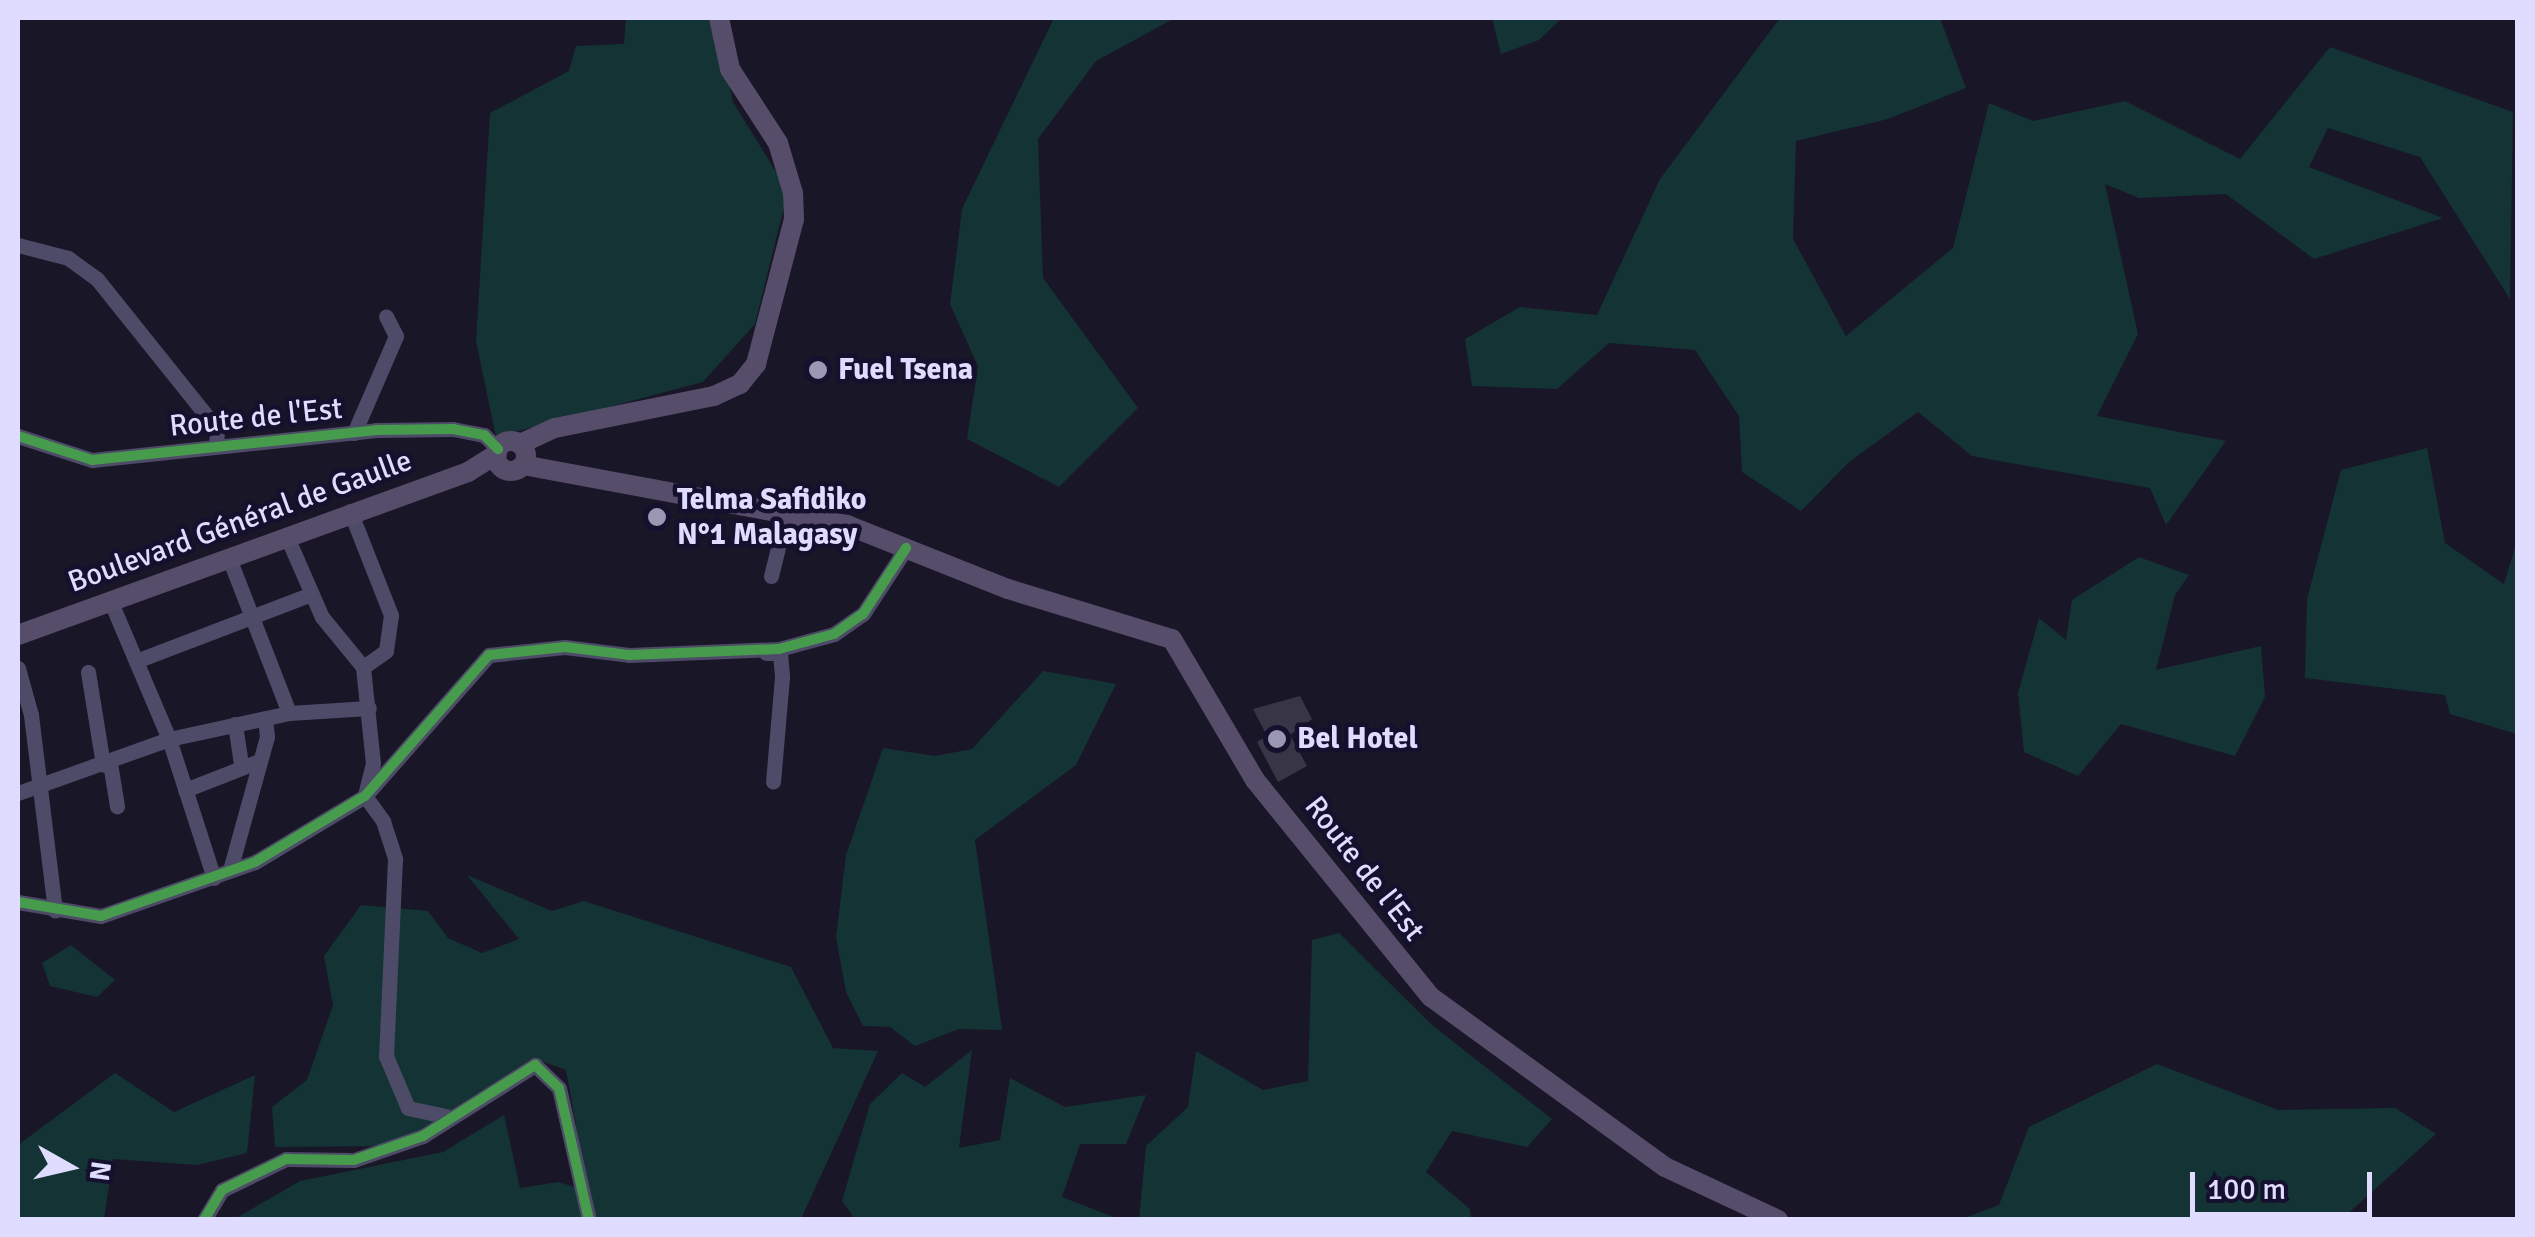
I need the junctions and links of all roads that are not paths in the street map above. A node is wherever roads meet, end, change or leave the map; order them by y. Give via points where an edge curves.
1 (719, 18) edge
2 (18, 245) edge
3 (386, 316) dead end
4 (354, 433) junction
5 (18, 436) edge
6 (237, 446) junction
7 (507, 458) junction
8 (350, 511) junction
9 (787, 511) junction
10 (287, 537) junction
11 (906, 548) junction
12 (229, 558) junction
13 (771, 576) dead end
14 (310, 594) junction
15 (110, 600) junction
16 (254, 620) junction
17 (18, 634) edge
18 (757, 652) junction
19 (136, 661) junction
20 (363, 667) junction
21 (18, 668) edge
22 (88, 672) dead end
23 (369, 708) junction
24 (289, 713) junction
25 (265, 718) junction
26 (235, 724) junction
27 (169, 739) junction
28 (249, 763) junction
29 (106, 764) junction
30 (41, 780) junction
31 (773, 782) dead end
32 (185, 790) junction
33 (18, 793) edge
34 (364, 796) junction
35 (117, 806) dead end
36 (230, 870) junction
37 (214, 878) junction
38 (18, 902) edge
39 (55, 911) junction
40 (447, 1116) junction
41 (204, 1220) edge
42 (589, 1220) edge
43 (1778, 1220) edge

1 - 7 main road via 730,69 790,167 794,219 764,345 740,384 714,396 542,434
2 - 6 street via 68,258 97,279 216,430 216,446
3 - 4 street via 396,336
4 - 6 street, Route de l'Est
4 - 7 street, Route de l'Est via 452,430 484,436
5 - 6 street, Route de l'Est via 92,460
7 - 8 main road, Boulevard Général de Gaulle
7 - 9 main road, Route de l'Est via 582,482
8 - 10 main road, Boulevard Général de Gaulle
8 - 20 street via 391,615 386,651
9 - 11 main road, Route de l'Est
9 - 13 street
10 - 12 main road, Boulevard Général de Gaulle
10 - 14 street
11 - 18 street via 863,614 834,634
11 - 43 main road, Route de l'Est via 1172,640 1255,780 1430,997 1665,1167
12 - 15 main road, Boulevard Général de Gaulle
12 - 16 street
14 - 16 street
14 - 20 street
15 - 17 main road, Boulevard Général de Gaulle
15 - 19 street
16 - 19 street
16 - 24 street
18 - 31 street via 780,653
18 - 34 street via 629,655 566,647 489,655
19 - 27 street
20 - 23 street
21 - 30 street
22 - 29 street
23 - 24 street
23 - 34 street via 373,763
24 - 25 street
25 - 26 street
25 - 28 street
26 - 27 street
26 - 28 street
27 - 29 street
27 - 32 street
28 - 32 street
28 - 36 street
29 - 30 street
29 - 35 street
30 - 33 street
30 - 39 street
32 - 37 street
34 - 36 street
34 - 40 street via 384,821 396,859 386,1056 408,1108
36 - 37 street
37 - 39 street via 124,912 78,918
38 - 39 street
40 - 41 street via 423,1136 354,1160 286,1158 222,1190
40 - 42 street via 535,1065 560,1088

